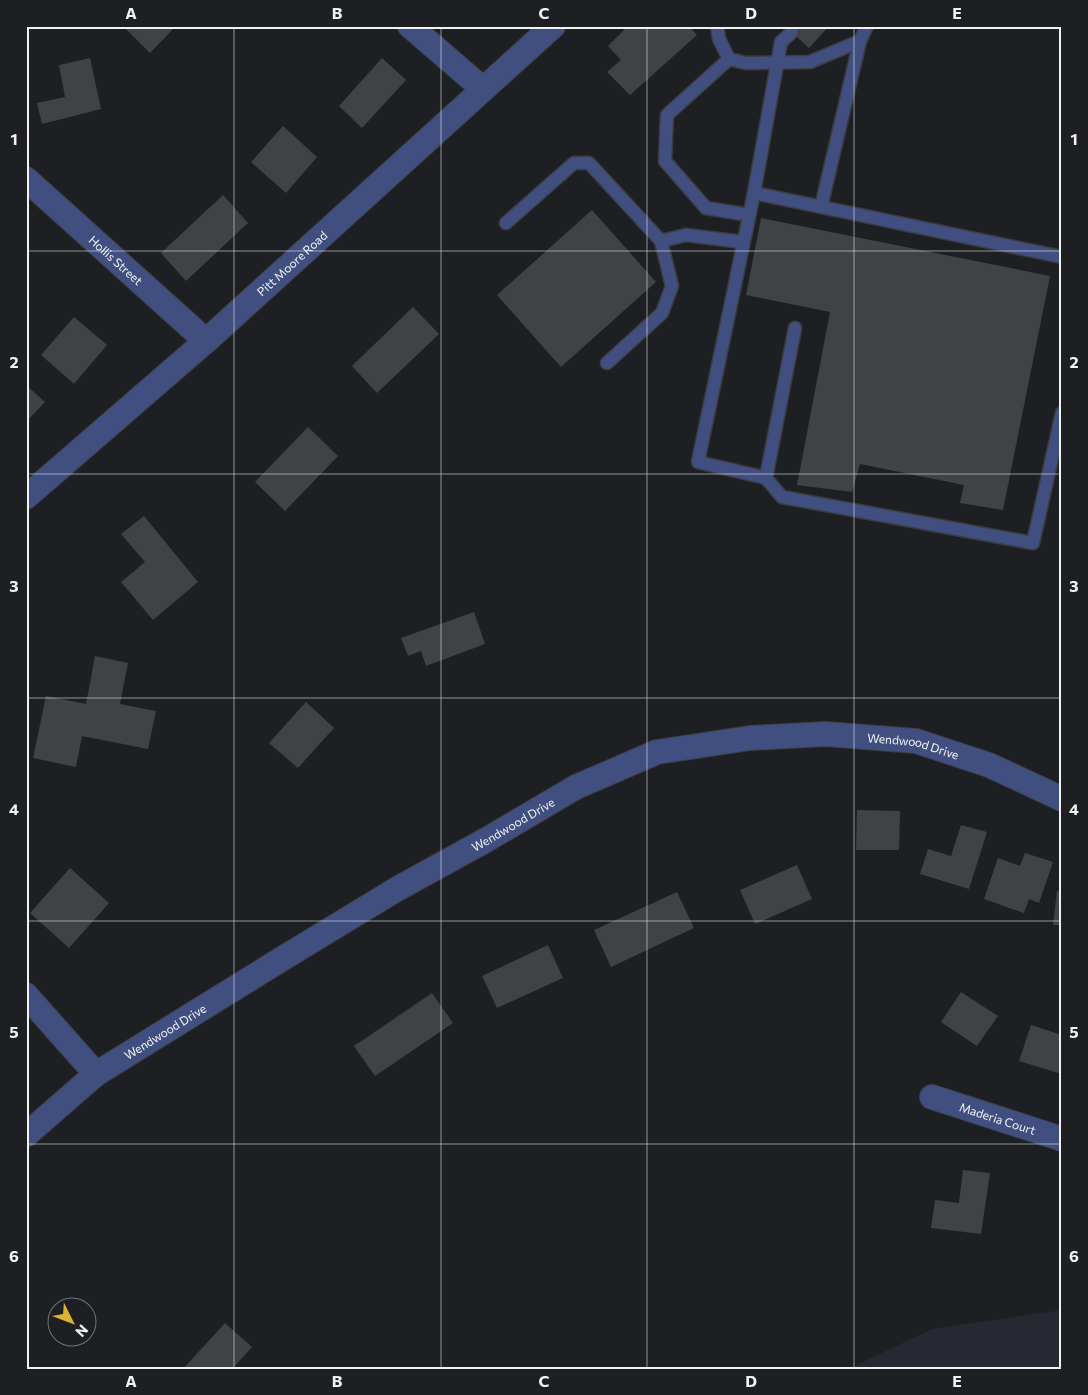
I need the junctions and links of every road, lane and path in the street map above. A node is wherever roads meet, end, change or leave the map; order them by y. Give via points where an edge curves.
1 (410, 26) edge
2 (554, 26) edge
3 (717, 26) edge
4 (867, 26) edge
5 (792, 32) dead end
6 (860, 40) junction
7 (729, 59) junction
8 (778, 62) junction
9 (483, 89) junction
10 (26, 179) edge
11 (754, 193) junction
12 (821, 207) junction
13 (749, 215) junction
14 (506, 223) dead end
15 (661, 241) junction
16 (743, 242) junction
17 (1062, 258) edge
18 (795, 328) dead end
19 (206, 341) junction
20 (607, 363) dead end
21 (1062, 413) edge
22 (766, 478) junction
23 (26, 497) edge
24 (1062, 799) edge
25 (26, 995) edge
26 (96, 1074) junction
27 (932, 1097) dead end
28 (26, 1135) edge
29 (1062, 1139) edge

1 - 9 street
2 - 9 street, Pitt Moore Road
3 - 7 lane via 719,39
4 - 6 lane
5 - 8 lane via 781,42
6 - 8 lane via 810,62
6 - 12 lane
7 - 8 lane via 746,63
7 - 13 lane via 667,115 665,161 706,208
8 - 11 lane
9 - 19 street, Pitt Moore Road
10 - 19 street, Hollis Street
11 - 12 lane
11 - 13 lane
12 - 17 lane
13 - 16 lane
14 - 15 lane via 574,163 589,162
15 - 16 lane via 686,235
15 - 20 lane via 672,286 662,313
16 - 22 lane via 698,462
18 - 22 lane
19 - 23 street, Pitt Moore Road
21 - 22 lane via 1033,543 782,497
24 - 26 street, Wendwood Drive via 989,765 916,741 826,734 760,737 657,752 576,787 397,889
25 - 26 street
26 - 28 street, Wendwood Drive
27 - 29 street, Maderia Court

